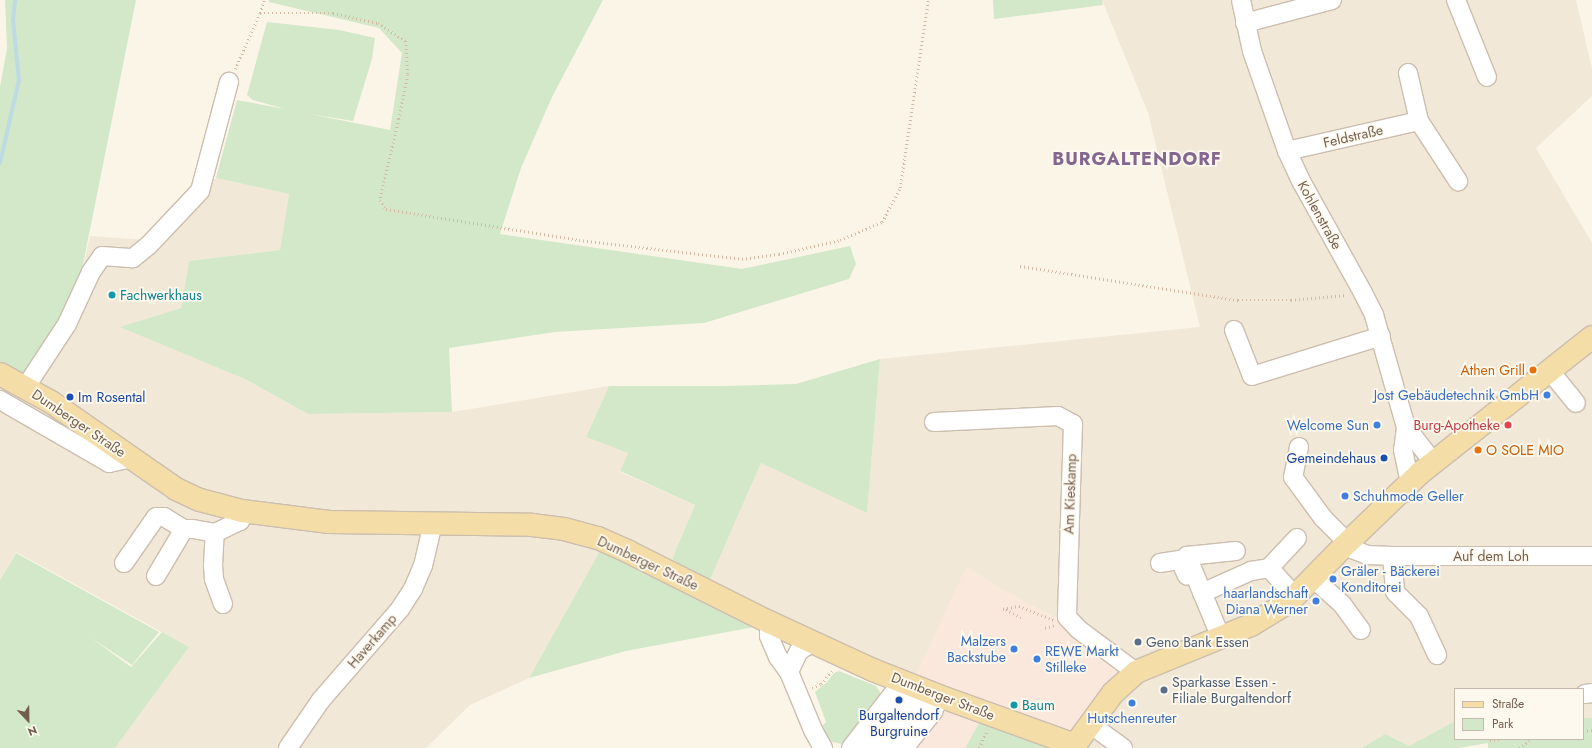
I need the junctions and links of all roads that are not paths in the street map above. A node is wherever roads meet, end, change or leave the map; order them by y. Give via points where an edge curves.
1 (1241, 0) edge
2 (1332, 0) edge
3 (1456, 0) edge
4 (1245, 23) junction
5 (1408, 73) dead end
6 (1487, 78) dead end
7 (229, 82) road end
8 (1419, 120) junction
9 (1287, 151) junction
10 (1458, 181) dead end
11 (1234, 330) dead end
12 (1381, 336) junction
13 (1592, 337) edge
14 (1550, 371) junction
15 (0, 374) edge
16 (25, 388) junction
17 (0, 400) edge
18 (1576, 402) dead end
19 (934, 422) dead end
20 (1406, 427) junction
21 (1299, 447) dead end
22 (132, 458) junction
23 (1433, 462) junction
24 (1410, 482) junction
25 (242, 511) junction
26 (433, 522) junction
27 (184, 529) junction
28 (215, 533) junction
29 (1297, 538) dead end
30 (1346, 544) junction
31 (1236, 551) dead end
32 (1392, 556) junction
33 (1592, 556) edge
34 (124, 563) dead end
35 (1160, 563) dead end
36 (1269, 568) junction
37 (156, 576) dead end
38 (1313, 578) junction
39 (1202, 593) junction
40 (1296, 596) junction
41 (223, 604) dead end
42 (769, 622) junction
43 (1361, 630) dead end
44 (1218, 640) junction
45 (811, 643) junction
46 (1437, 655) dead end
47 (789, 672) junction
48 (1136, 672) junction
49 (921, 689) junction
50 (1090, 724) junction
51 (1075, 746) edge
52 (288, 748) edge
53 (823, 748) edge
54 (851, 748) edge
55 (869, 748) edge
56 (887, 748) edge
57 (904, 748) edge
58 (1123, 748) edge

1 - 4 street, Kohlenstraße
2 - 4 street
3 - 6 street
4 - 9 street, Kohlenstraße via 1252,51
5 - 8 street
7 - 16 street, Dumberger Straße via 200,191 148,246 133,258 102,256 91,272 67,324
8 - 9 street, Feldstraße
8 - 10 street
9 - 12 street, Kohlenstraße via 1363,293
11 - 12 street via 1252,376
12 - 20 street, Kohlenstraße
13 - 14 main road
14 - 18 street
14 - 23 main road
15 - 16 main road, Dumberger Straße
16 - 22 main road, Dumberger Straße via 51,402
17 - 22 street, Dumberger Straße via 109,463
19 - 48 street, Am Kieskamp via 1058,416 1073,424 1067,617 1078,629
20 - 23 street, Kohlenstraße
20 - 24 street, Kohlenstraße via 1403,450
21 - 30 street via 1293,477
22 - 25 main road, Dumberger Straße via 176,489 200,500
23 - 24 main road
24 - 30 main road
25 - 26 main road, Dumberger Straße via 329,522
25 - 28 street via 240,521
26 - 42 main road, Dumberger Straße via 532,525 564,529 598,538
26 - 52 street, Haverkamp via 423,566 413,590 400,609 321,700
27 - 28 street
27 - 34 street via 164,517 156,517
27 - 37 street
28 - 41 street via 214,579
29 - 36 street
30 - 32 street, Auf dem Loh via 1366,555
30 - 38 main road
31 - 39 street via 1187,556
32 - 33 street, Auf dem Loh
32 - 46 street via 1395,592 1419,616
35 - 44 street via 1180,560
36 - 39 street via 1252,571
36 - 40 street
38 - 40 main road
38 - 43 street via 1342,604
39 - 44 street
40 - 44 main road via 1270,615
42 - 45 main road, Dumberger Straße
42 - 47 street via 769,636 778,657
44 - 48 main road
45 - 47 street via 799,651
45 - 49 main road, Dumberger Straße
47 - 53 street
48 - 50 main road via 1113,693
49 - 51 main road, Dumberger Straße
49 - 54 street
49 - 55 street via 907,700
49 - 56 street via 920,706
49 - 57 street via 933,712
50 - 51 main road
50 - 58 street

